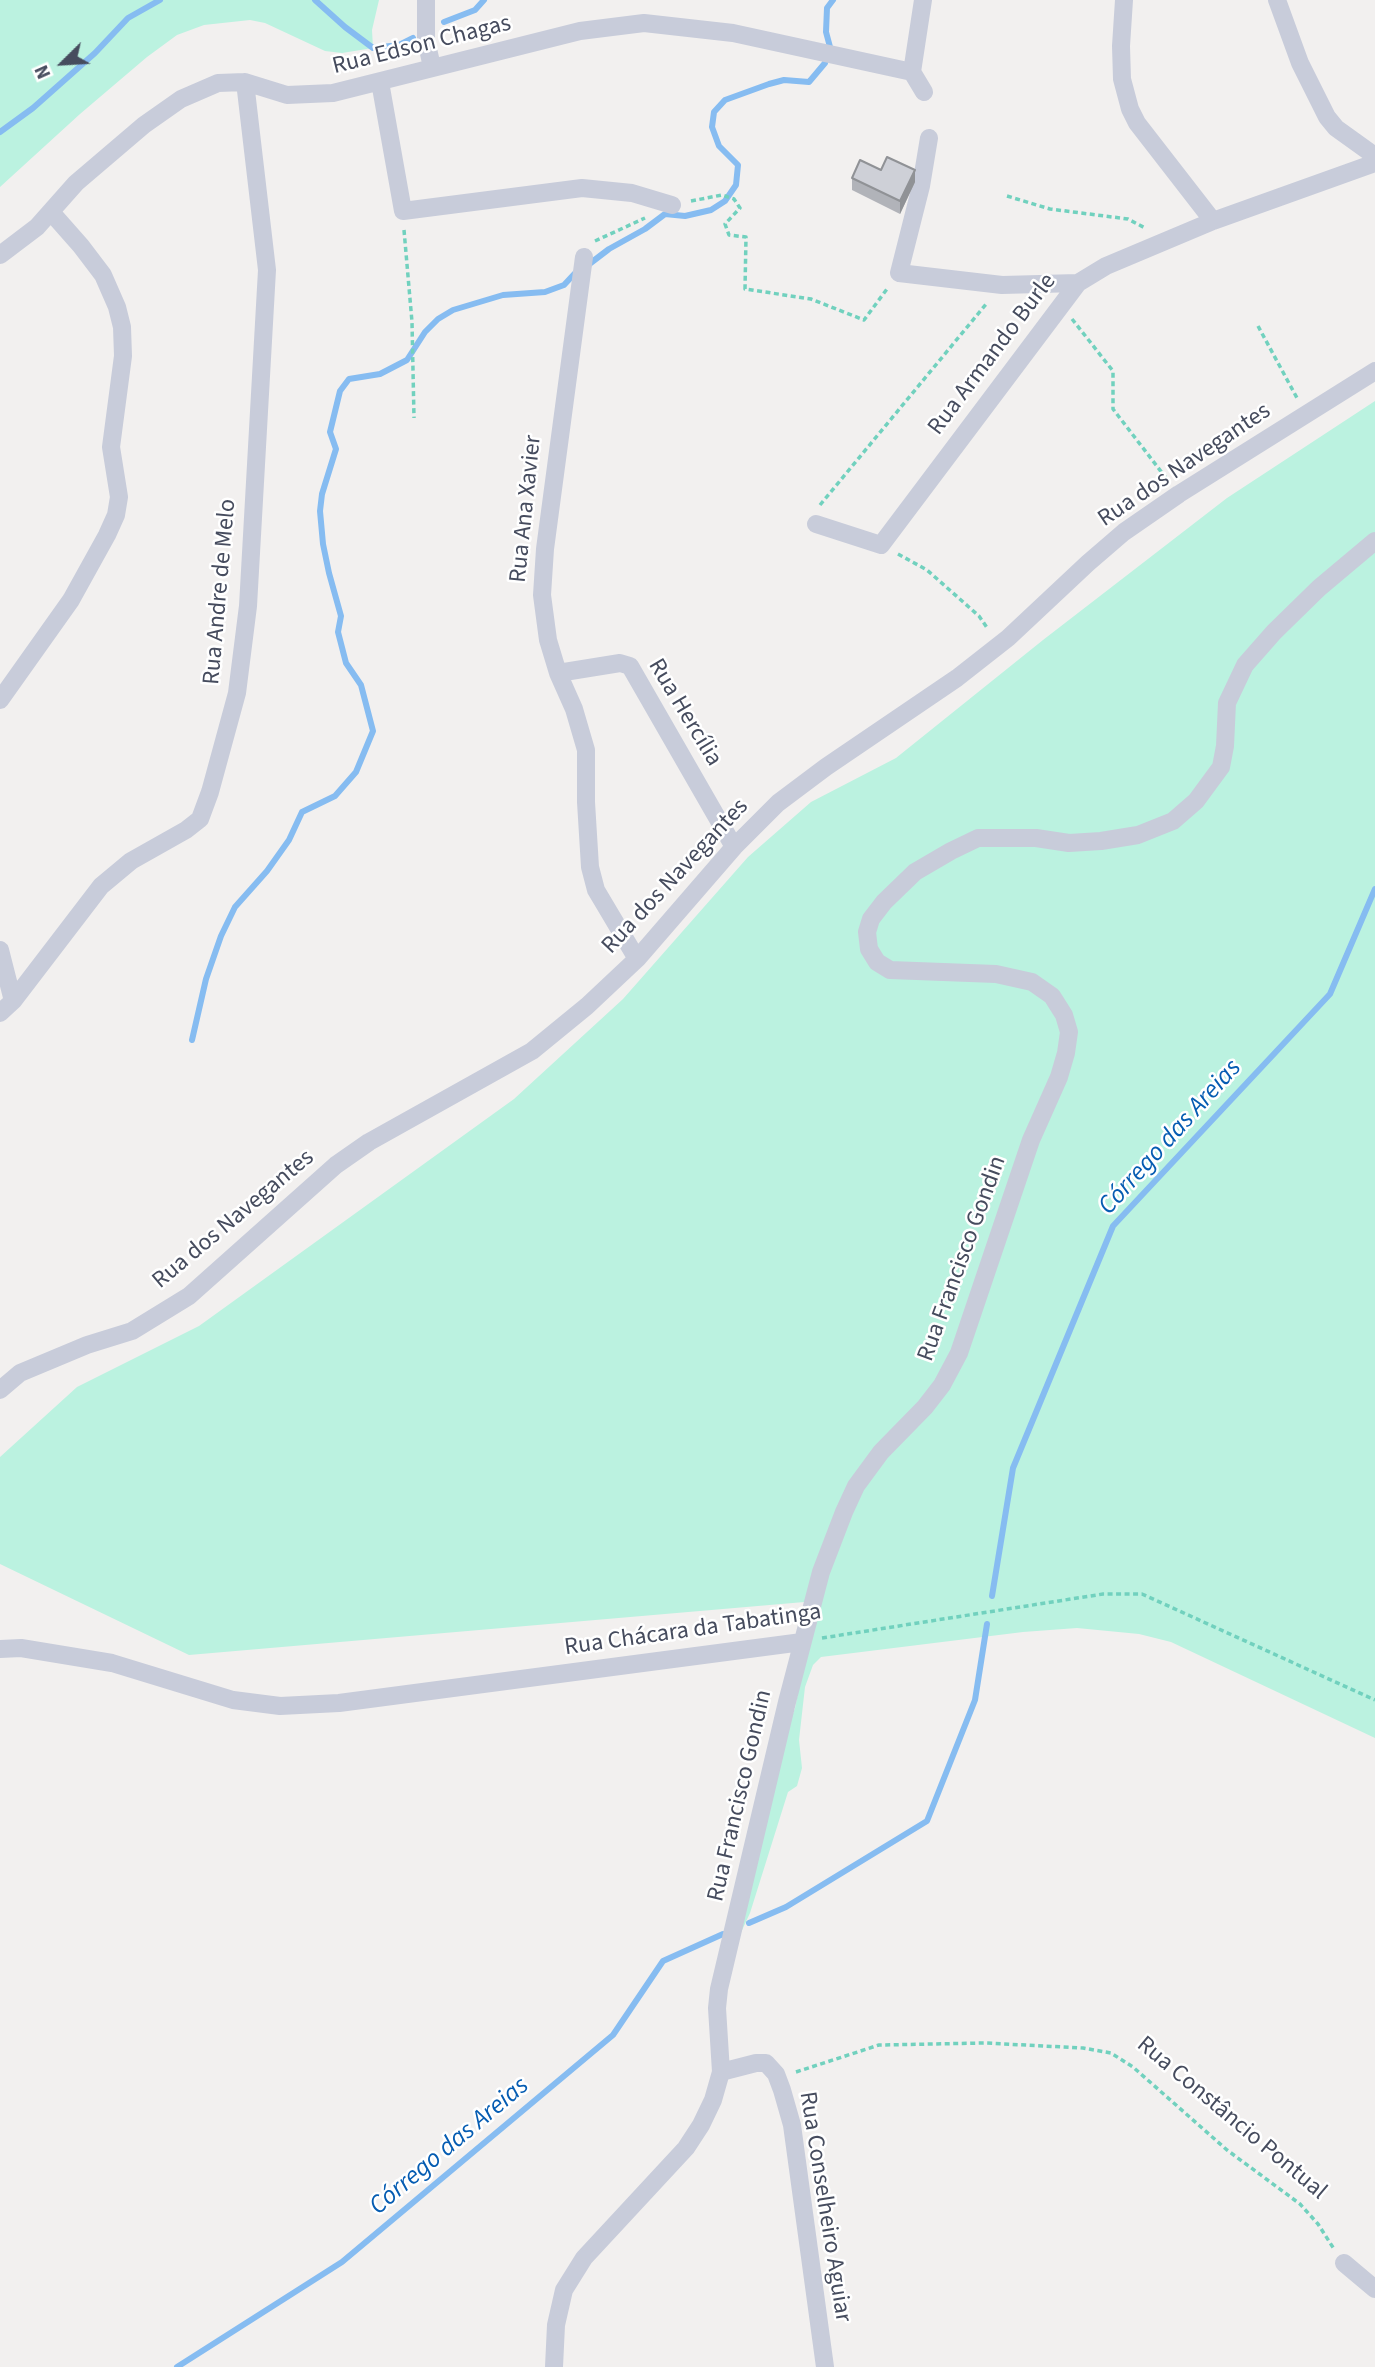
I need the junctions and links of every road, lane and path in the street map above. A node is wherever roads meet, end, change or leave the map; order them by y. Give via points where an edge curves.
1 (426, 0) edge
2 (923, 0) edge
3 (1124, 0) edge
4 (1277, 0) edge
5 (432, 67) junction
6 (912, 72) junction
7 (245, 82) junction
8 (380, 82) junction
9 (924, 92) dead end
10 (929, 138) dead end
11 (1375, 156) edge
12 (1375, 163) edge
13 (728, 196) dead end
14 (1007, 196) dead end
15 (673, 205) dead end
16 (403, 211) junction
17 (51, 212) junction
18 (1128, 219) dead end
19 (1213, 221) junction
20 (0, 255) edge
21 (583, 264) dead end
22 (899, 273) junction
23 (1078, 283) junction
24 (1002, 285) junction
25 (1061, 306) junction
26 (1258, 326) dead end
27 (1375, 371) edge
28 (1306, 415) junction
29 (414, 418) dead end
30 (1178, 494) junction
31 (816, 524) joint
32 (1375, 541) edge
33 (881, 545) junction
34 (1000, 644) junction
35 (558, 673) junction
36 (0, 700) edge
37 (734, 848) junction
38 (0, 950) edge
39 (637, 959) junction
40 (7, 1007) edge
41 (0, 1390) edge
42 (802, 1642) junction
43 (0, 1648) edge
44 (1375, 1700) edge
45 (721, 2072) junction
46 (778, 2078) junction
47 (1344, 2263) joint
48 (1375, 2289) edge
49 (554, 2367) edge
50 (825, 2367) edge

1 - 5 street via 426,40
2 - 6 street
3 - 19 street via 1122,79 1130,109
4 - 11 street via 1300,63 1327,117
5 - 6 street, Rua Edson Chagas via 580,31 644,23 733,33
5 - 8 street, Rua Edson Chagas
6 - 9 street
7 - 8 street, Rua Edson Chagas via 303,96
7 - 17 street, Rua Edson Chagas via 218,83 168,107 76,183
7 - 40 street, Rua Andre de Melo via 267,270 248,606 237,693 200,819 131,861 101,886
8 - 16 street
10 - 22 street
12 - 19 street, Rua Armando Burle
13 - 22 path via 740,208 725,224 729,234 746,237 745,289 811,299 864,320
14 - 18 path via 1050,209
15 - 16 street via 632,193 582,188
16 - 29 path
17 - 20 street, Rua Edson Chagas
17 - 36 street via 103,275 122,327 123,356 111,447 119,497 107,535 71,600
19 - 23 street, Rua Armando Burle via 1106,266
21 - 35 street, Rua Ana Xavier via 542,595
22 - 24 street
23 - 24 street
23 - 25 street, Rua Armando Burle
24 - 31 path via 813,514
25 - 30 path via 1113,371 1112,410
25 - 33 street, Rua Armando Burle
26 - 28 path
27 - 28 street, Rua dos Navegantes
28 - 30 street, Rua dos Navegantes
30 - 34 street, Rua dos Navegantes via 1124,532
31 - 33 street
32 - 42 street, Rua Francisco Gondin via 1319,588 1245,665 1227,703 1221,766 1196,801 1174,821 1138,835 1101,841 978,838 915,872 871,919 869,949 883,967 996,974 1032,982 1052,996 1069,1032 1059,1077 1031,1140 959,1353 925,1407 881,1452 856,1486 821,1572
33 - 34 path via 927,570 979,616
34 - 37 street, Rua dos Navegantes via 802,784
35 - 37 street, Rua Hercília via 620,663 630,666
35 - 39 street, Rua Ana Xavier via 586,750 590,867 596,890
37 - 39 street, Rua dos Navegantes
38 - 40 street
39 - 41 street, Rua dos Navegantes via 532,1051 369,1142 337,1166 188,1296 132,1331 20,1373
42 - 43 street, Rua Chácara da Tabatinga via 339,1703 280,1706 233,1700 112,1663
42 - 44 path, Rua Chácara da Tabatinga via 1102,1594 1142,1594
42 - 45 street, Rua Francisco Gondin via 719,1989
45 - 46 street, Rua Conselheiro Aguiar via 762,2062
45 - 49 street, Rua Francisco Gondin via 713,2100 686,2148 584,2258 564,2290
46 - 47 path, Rua Constâncio Pontual via 879,2045 985,2043 1111,2053 1300,2204
46 - 50 street, Rua Conselheiro Aguiar via 792,2125
47 - 48 street

